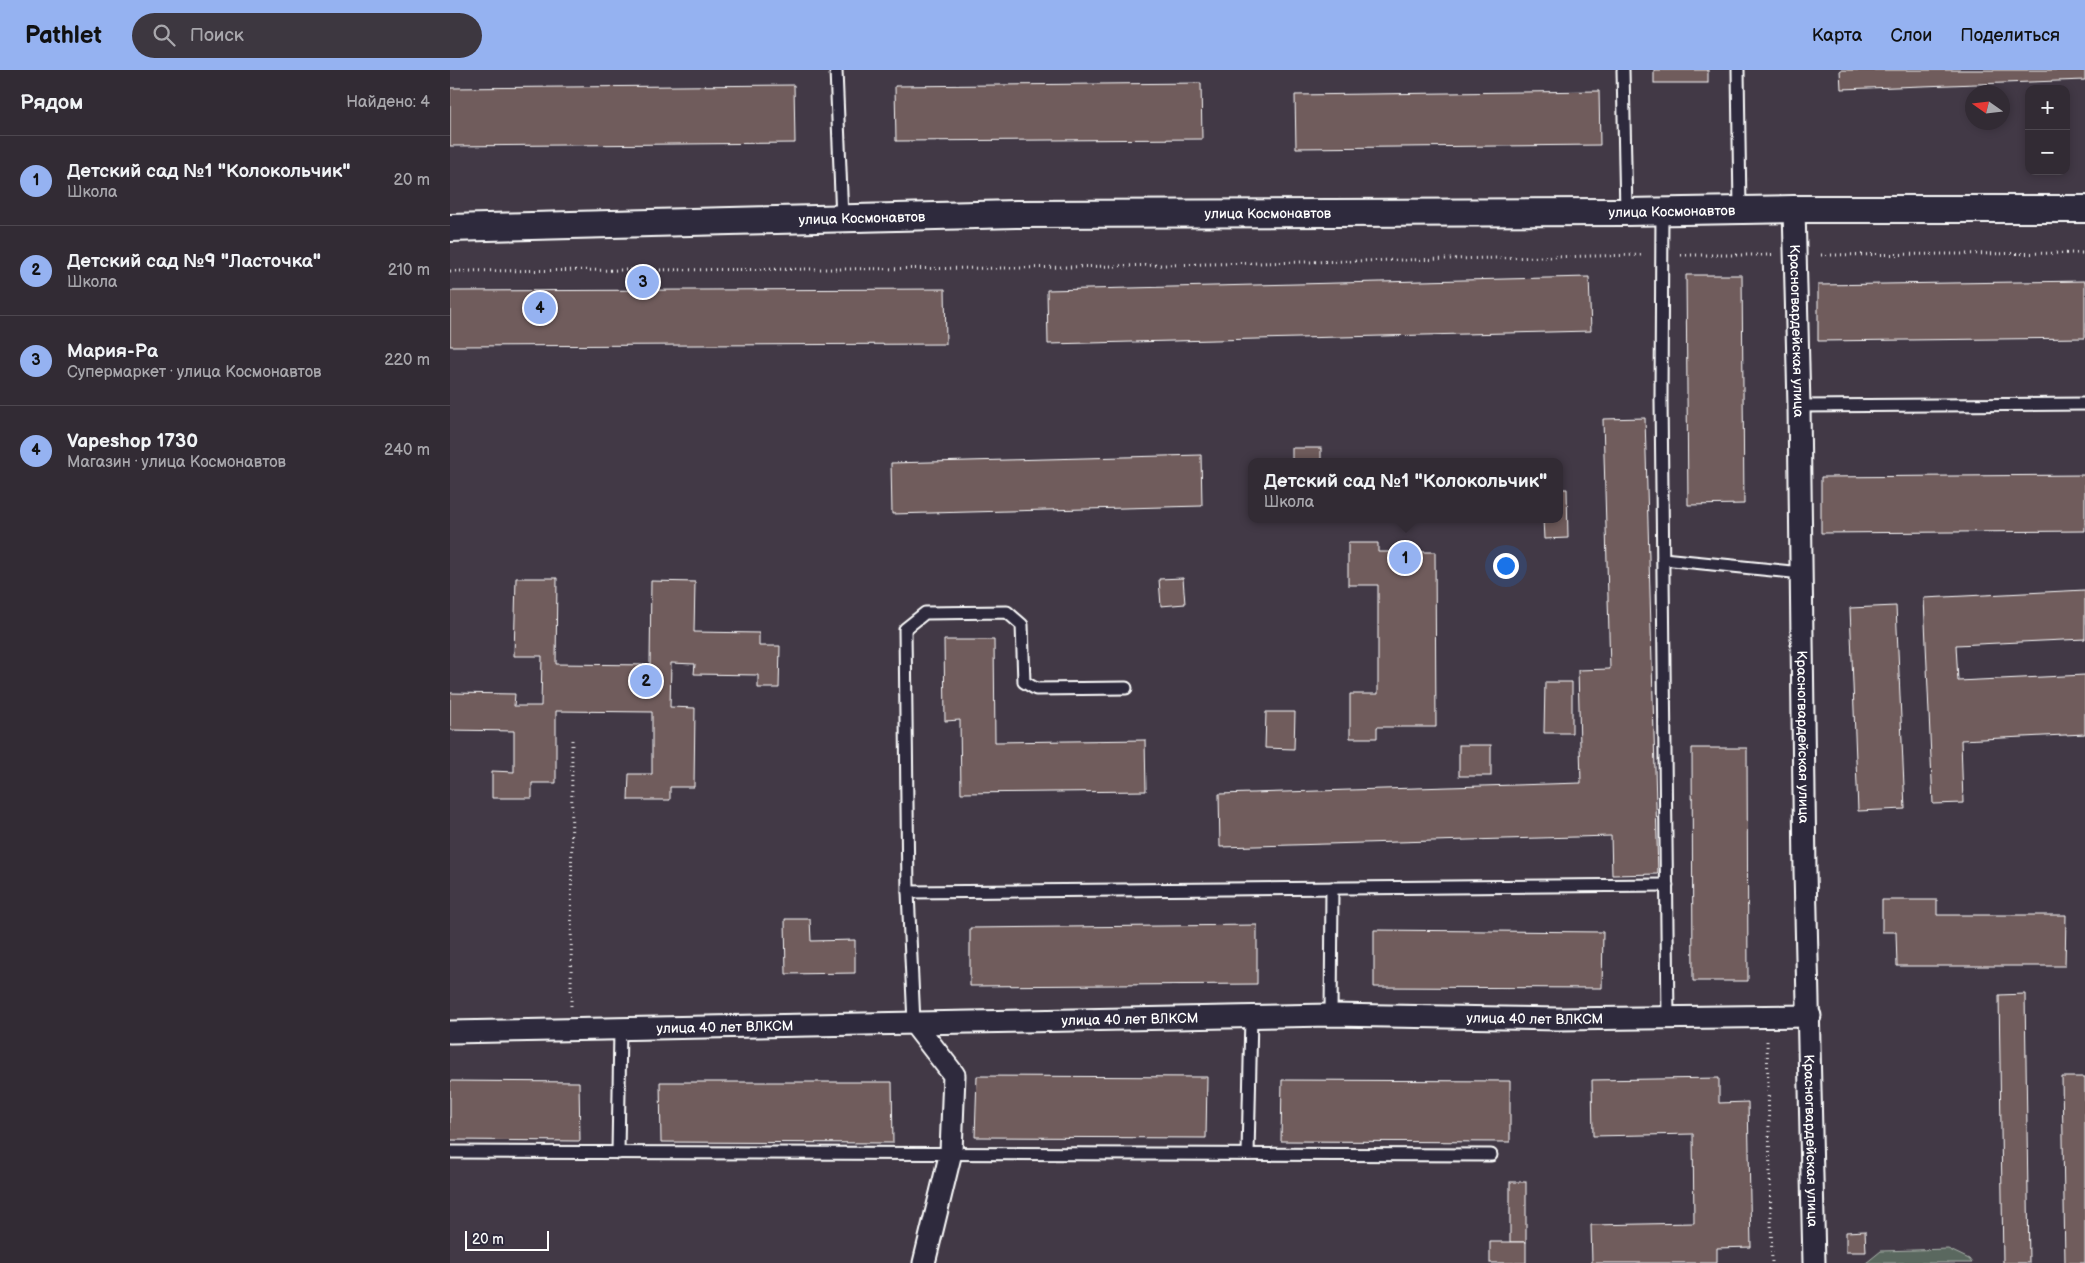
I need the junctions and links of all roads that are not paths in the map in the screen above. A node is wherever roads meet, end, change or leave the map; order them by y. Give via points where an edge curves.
1 (836, 70) edge
2 (1623, 70) edge
3 (1738, 70) edge
4 (1794, 209) junction
5 (2085, 209) edge
6 (1740, 210) junction
7 (1662, 211) junction
8 (1626, 212) junction
9 (842, 219) junction
10 (450, 228) edge
11 (2085, 404) edge
12 (1799, 406) junction
13 (1663, 558) junction
14 (1802, 573) junction
15 (1126, 688) dead end
16 (1667, 885) junction
17 (1332, 888) junction
18 (908, 892) junction
19 (1331, 1015) junction
20 (1252, 1016) junction
21 (1810, 1016) junction
22 (1668, 1017) junction
23 (914, 1023) junction
24 (620, 1029) junction
25 (450, 1032) edge
26 (450, 1152) edge
27 (951, 1152) junction
28 (618, 1153) junction
29 (1248, 1154) junction
30 (1490, 1155) dead end
31 (924, 1263) edge
32 (1814, 1263) edge

1 - 9 lane
2 - 8 lane
3 - 6 lane
4 - 5 street, улица Космонавтов
4 - 6 street, улица Космонавтов
4 - 12 street, Красногвардейская улица
6 - 7 street, улица Космонавтов
7 - 8 street, улица Космонавтов
7 - 13 lane
8 - 9 street, улица Космонавтов via 1016,214
9 - 10 street, улица Космонавтов
11 - 12 lane
12 - 14 street, Красногвардейская улица
13 - 14 lane
13 - 16 lane
14 - 21 street, Красногвардейская улица
15 - 18 lane via 1036,690 1024,682 1022,625 1007,612 925,613 905,629
16 - 17 lane
16 - 22 lane
17 - 18 lane
17 - 19 lane
18 - 23 lane
19 - 20 street, улица 40 лет ВЛКСМ
19 - 22 street, улица 40 лет ВЛКСМ via 1558,1019
20 - 23 street, улица 40 лет ВЛКСМ
20 - 29 lane
21 - 22 street, улица 40 лет ВЛКСМ
21 - 32 street, Красногвардейская улица
23 - 24 street, улица 40 лет ВЛКСМ
23 - 27 street via 954,1075
24 - 25 street, улица 40 лет ВЛКСМ
24 - 28 lane
26 - 28 lane
27 - 28 lane
27 - 29 lane
27 - 31 street
29 - 30 lane

